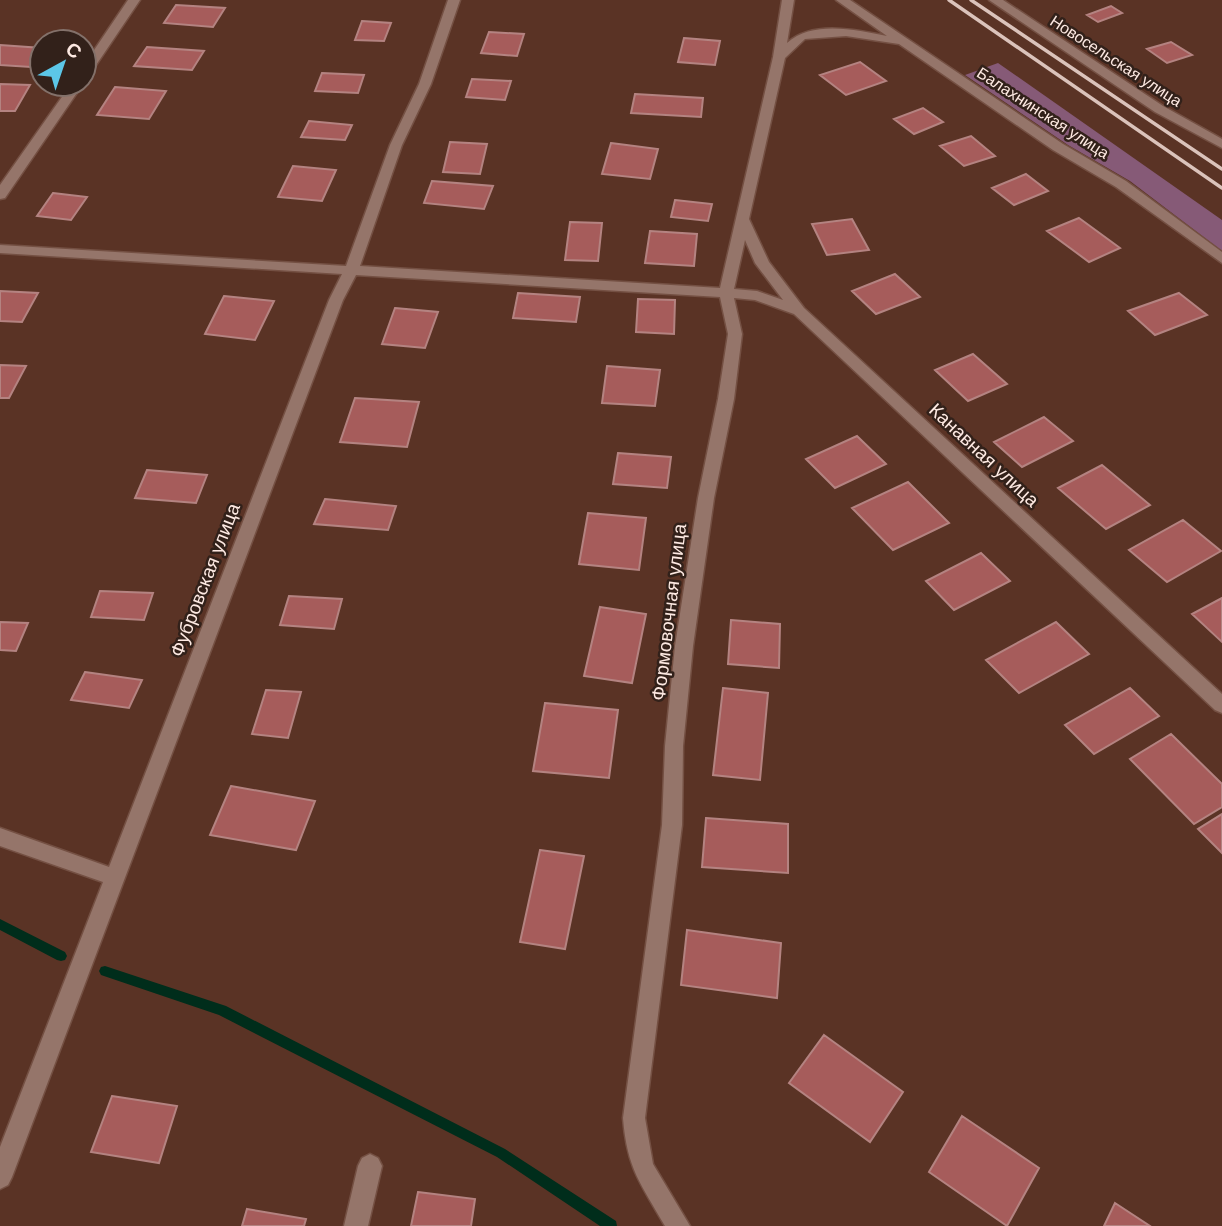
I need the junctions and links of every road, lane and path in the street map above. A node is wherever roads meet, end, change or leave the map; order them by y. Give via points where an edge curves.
1 (134, 0) edge
2 (454, 0) edge
3 (788, 0) edge
4 (842, 0) edge
5 (995, 0) edge
6 (904, 42) junction
7 (98, 53) edge
8 (779, 57) junction
9 (67, 98) edge
10 (1222, 144) edge
11 (0, 195) edge
12 (742, 218) junction
13 (0, 249) edge
14 (1222, 259) edge
15 (351, 271) junction
16 (726, 293) junction
17 (799, 311) junction
18 (1222, 705) edge
19 (0, 837) edge
20 (113, 877) junction
21 (370, 1166) dead end
22 (0, 1177) edge
23 (356, 1226) edge
24 (678, 1226) edge

1 - 7 street
2 - 15 street, Фубровская улица
3 - 8 street, Формовочная улица
4 - 6 street, Балахнинская улица
5 - 10 street, Новосельская улица via 1159,109
6 - 8 street via 846,32 802,36
6 - 14 street, Балахнинская улица via 1058,147 1121,184
8 - 12 street, Формовочная улица
9 - 11 street
12 - 16 street, Формовочная улица
12 - 17 street, Канавная улица via 762,264
13 - 15 street
15 - 16 street
15 - 20 street, Фубровская улица
16 - 17 street via 757,296
16 - 24 street, Формовочная улица via 735,334 684,646 672,825 634,1118 636,1149 648,1179
17 - 18 street, Канавная улица
19 - 20 street
20 - 22 street, Фубровская улица
21 - 23 street

